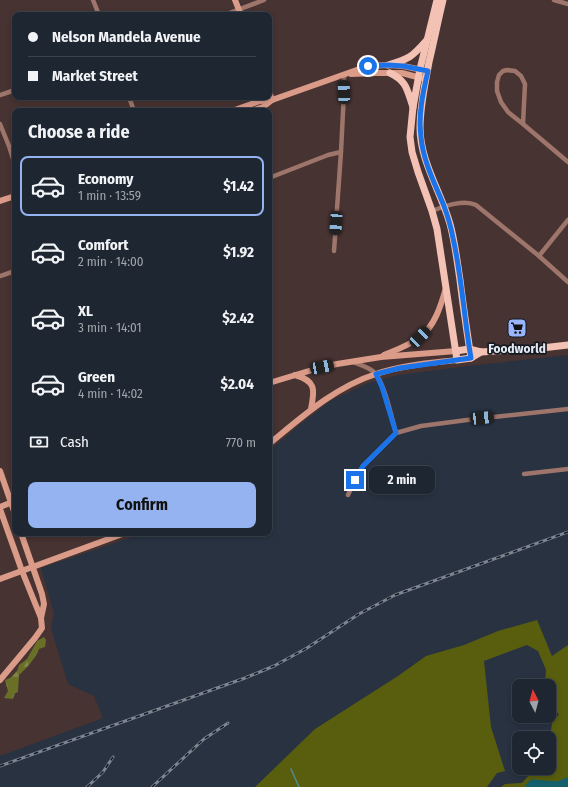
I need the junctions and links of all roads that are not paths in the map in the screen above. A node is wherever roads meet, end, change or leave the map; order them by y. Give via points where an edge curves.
1 (93, 0) edge
2 (235, 0) edge
3 (264, 0) edge
4 (437, 0) edge
5 (443, 0) edge
6 (554, 0) edge
7 (568, 4) edge
8 (98, 12) edge
9 (240, 12) edge
10 (427, 40) junction
11 (388, 65) junction
12 (424, 70) junction
13 (390, 73) junction
14 (344, 74) junction
15 (422, 78) junction
16 (12, 91) edge
17 (0, 95) edge
18 (272, 100) junction
19 (413, 107) junction
20 (240, 108) edge
21 (260, 108) edge
22 (0, 124) edge
23 (523, 124) junction
24 (341, 152) junction
25 (12, 156) edge
26 (568, 162) edge
27 (272, 177) edge
28 (12, 197) edge
29 (0, 202) edge
30 (444, 206) junction
31 (432, 211) junction
32 (568, 220) edge
33 (334, 251) dead end
34 (539, 256) junction
35 (12, 272) edge
36 (0, 276) edge
37 (568, 282) edge
38 (446, 285) junction
39 (568, 345) edge
40 (469, 349) junction
41 (456, 351) junction
42 (481, 352) junction
43 (381, 357) junction
44 (471, 358) junction
45 (458, 360) junction
46 (353, 362) junction
47 (376, 374) junction
48 (293, 375) junction
49 (272, 382) edge
50 (311, 409) junction
51 (568, 409) edge
52 (396, 433) junction
53 (272, 442) edge
54 (568, 470) edge
55 (0, 471) edge
56 (524, 474) dead end
57 (348, 495) dead end
58 (12, 500) edge
59 (12, 502) edge
60 (0, 508) edge
61 (22, 536) edge
62 (117, 536) edge
63 (32, 567) junction
64 (22, 571) junction
65 (0, 579) edge
66 (42, 618) junction
67 (0, 680) edge

1 - 8 street
2 - 9 main road
3 - 9 street
4 - 10 main road
5 - 12 main road
6 - 7 street
10 - 11 main road via 406,60
10 - 12 main road
11 - 12 main road
11 - 14 main road via 368,66
12 - 15 main road
13 - 14 main road
13 - 15 main road
13 - 19 main road via 402,80
14 - 18 main road
14 - 24 street
15 - 19 main road
15 - 30 main road via 421,138 428,165
16 - 17 street
18 - 20 main road
18 - 21 main road
19 - 31 main road via 410,137 412,152
22 - 25 street
23 - 23 street via 508,112 496,91 499,75 503,71 515,72 521,76 525,84
23 - 26 street
24 - 27 street
24 - 33 street
28 - 29 main road
30 - 31 street
30 - 34 street via 466,202 476,205
30 - 40 main road via 453,239
31 - 38 main road via 438,229
32 - 34 street
34 - 37 street
35 - 36 street
38 - 41 main road
38 - 43 main road via 438,312 428,330 412,342
39 - 42 main road
40 - 41 main road
40 - 42 main road
40 - 44 main road
41 - 43 main road
41 - 45 main road
42 - 44 main road
43 - 46 main road
44 - 45 main road
45 - 47 main road
46 - 47 street
46 - 48 main road
47 - 50 main road via 344,388
47 - 52 street
48 - 49 main road
48 - 50 main road via 303,377 311,383 314,393
50 - 53 main road
51 - 52 street via 421,426
52 - 57 street via 363,466
54 - 56 street
55 - 58 main road
59 - 60 main road
60 - 64 main road
61 - 63 main road
62 - 63 main road
63 - 64 main road
63 - 66 main road via 43,599
64 - 65 main road
64 - 66 main road
66 - 67 main road via 42,628

